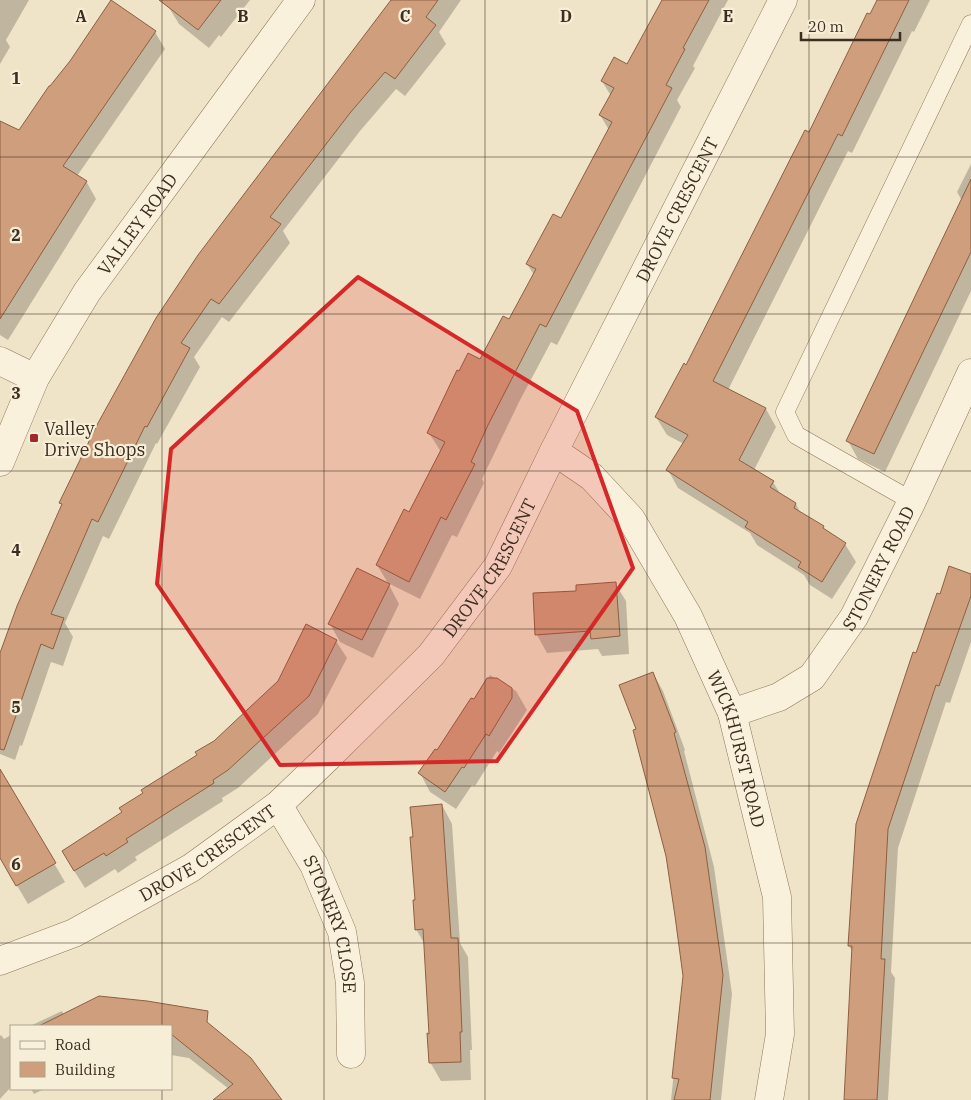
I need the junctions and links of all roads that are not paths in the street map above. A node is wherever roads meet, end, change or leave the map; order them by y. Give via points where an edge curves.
1 (300, 0) edge
2 (783, 0) edge
3 (971, 24) edge
4 (0, 361) edge
5 (971, 373) edge
6 (35, 378) junction
7 (554, 451) junction
8 (0, 462) edge
9 (912, 501) junction
10 (732, 713) junction
11 (278, 805) junction
12 (0, 962) edge
13 (351, 1054) dead end
14 (769, 1100) edge

1 - 6 street, VALLEY ROAD via 88,292
2 - 7 street, DROVE CRESCENT
3 - 9 lane via 785,412 796,435
4 - 6 street
5 - 9 street, STONERY ROAD
6 - 8 street, VALLEY ROAD
7 - 10 street, WICKHURST ROAD via 592,477 631,519 688,616
7 - 11 street, DROVE CRESCENT via 498,566 431,655
9 - 10 street, STONERY ROAD via 854,617 812,677 779,697
10 - 14 street, WICKHURST ROAD via 777,897 780,1034
11 - 12 street, DROVE CRESCENT via 182,872 74,933
11 - 13 street, STONERY CLOSE via 314,865 342,932 350,983

